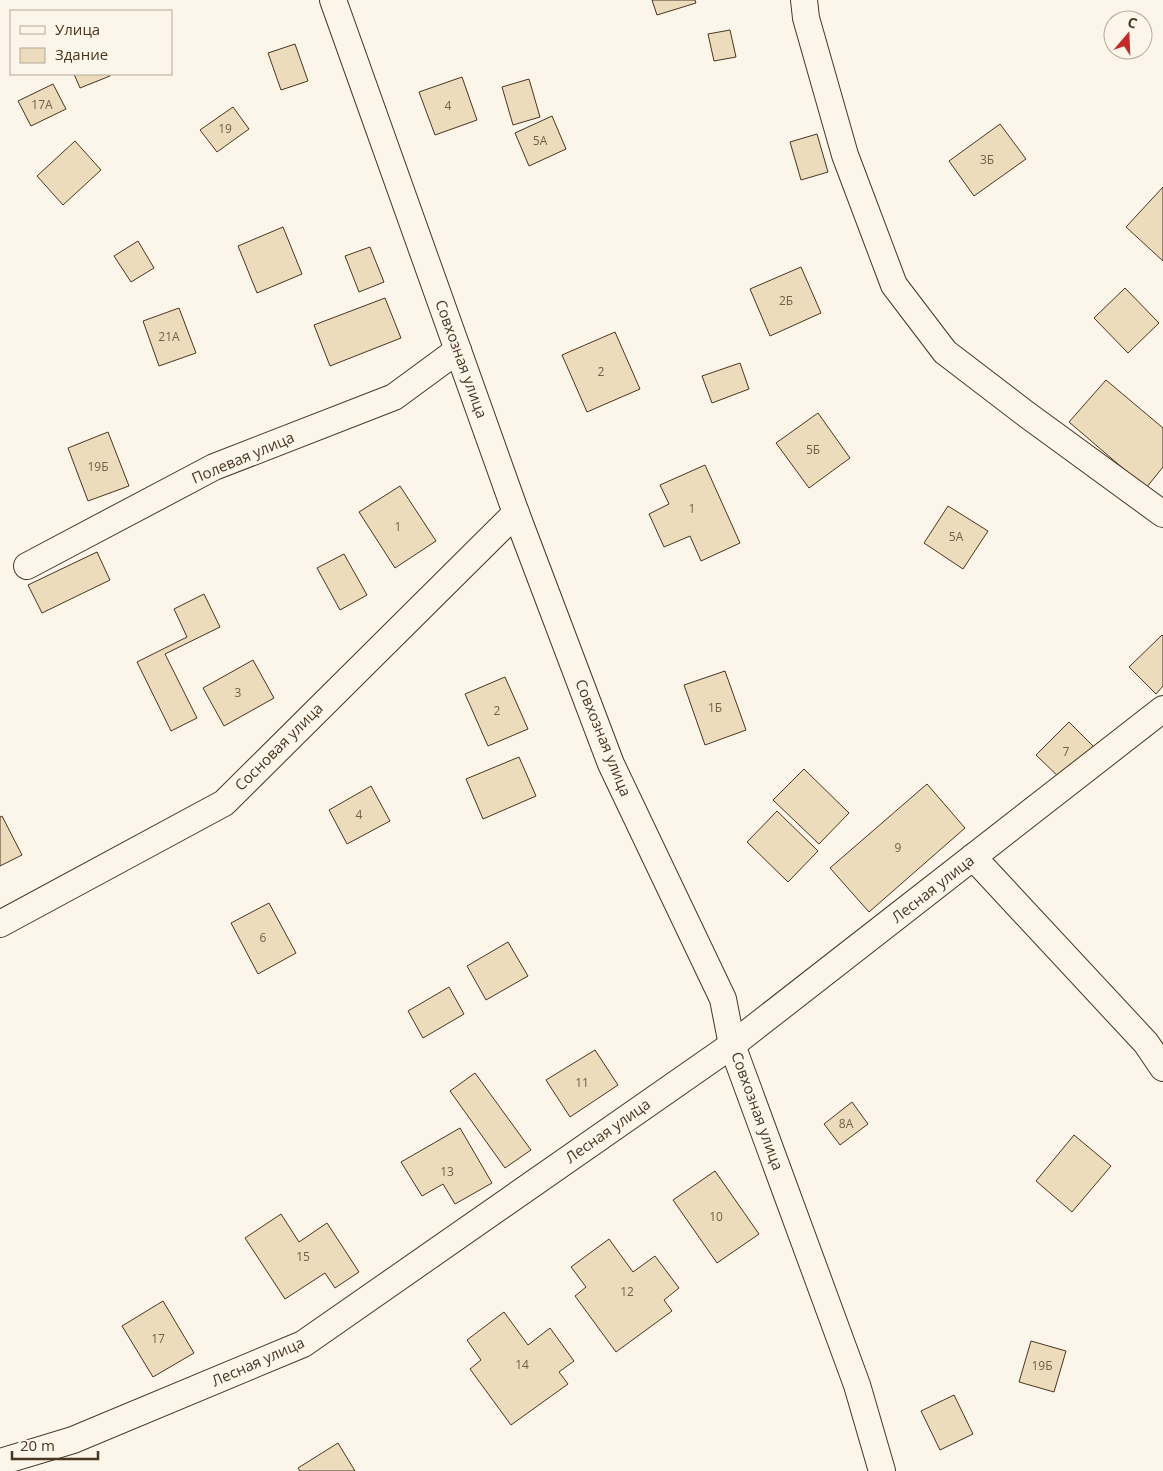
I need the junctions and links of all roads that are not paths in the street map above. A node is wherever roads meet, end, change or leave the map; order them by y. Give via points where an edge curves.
1 (333, 0) edge
2 (804, 0) edge
3 (458, 350) junction
4 (516, 513) junction
5 (1163, 514) edge
6 (27, 566) dead end
7 (1163, 709) edge
8 (973, 858) junction
9 (0, 924) edge
10 (732, 1044) junction
11 (1163, 1068) edge
12 (0, 1462) edge
13 (882, 1471) edge

1 - 3 street, Совхозная улица
2 - 5 street via 806,18 845,156 894,285 945,352
3 - 4 street, Совхозная улица
3 - 6 street, Полевая улица via 394,397 214,467
4 - 9 street, Сосновая улица via 224,803
4 - 10 street, Совхозная улица via 611,764 722,999
7 - 8 street, Лесная улица
8 - 10 street, Лесная улица
8 - 11 street via 1146,1043
10 - 12 street, Лесная улица via 303,1344 73,1440
10 - 13 street, Совхозная улица via 857,1385

